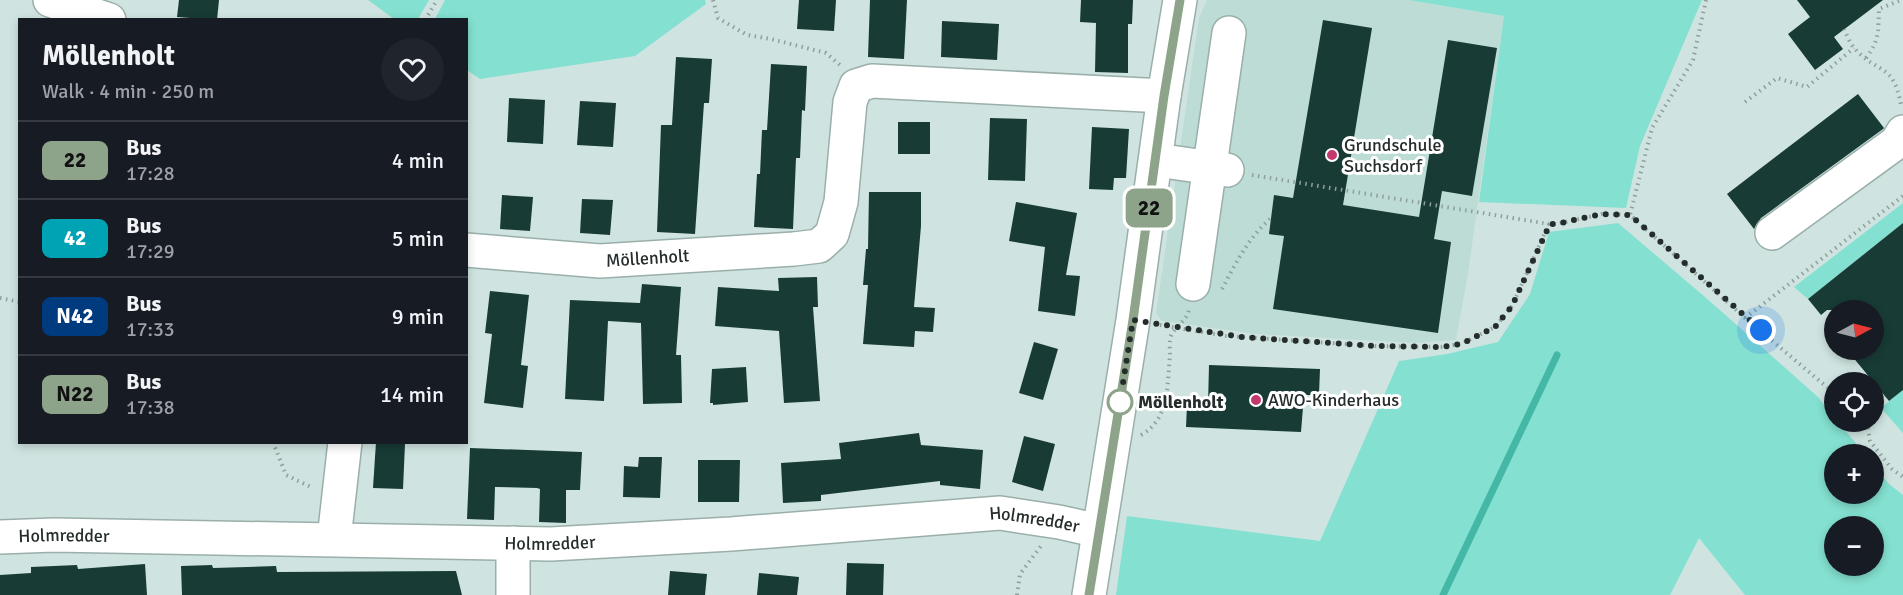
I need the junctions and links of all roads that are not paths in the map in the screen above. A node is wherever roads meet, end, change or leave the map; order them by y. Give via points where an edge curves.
1 (50, 0) edge
2 (1180, 0) edge
3 (103, 18) edge
4 (1229, 33) dead end
5 (1164, 96) junction
6 (1902, 120) edge
7 (1156, 160) junction
8 (1218, 169) junction
9 (1772, 233) dead end
10 (468, 250) edge
11 (1206, 288) road end
12 (345, 444) edge
13 (1098, 531) junction
14 (0, 537) edge
15 (334, 539) junction
16 (513, 543) junction
17 (513, 595) edge
18 (1089, 595) edge

1 - 3 street
2 - 5 street
4 - 8 street
5 - 7 street
5 - 10 street, Möllenholt via 872,81 856,86 850,102 841,202 832,234 819,246 600,261
6 - 9 street via 1897,142
7 - 8 street
7 - 13 street
8 - 11 street
12 - 15 street
13 - 16 street, Holmredder via 1000,513 719,534
13 - 18 street
14 - 15 street, Holmredder
15 - 16 street, Holmredder
16 - 17 street

